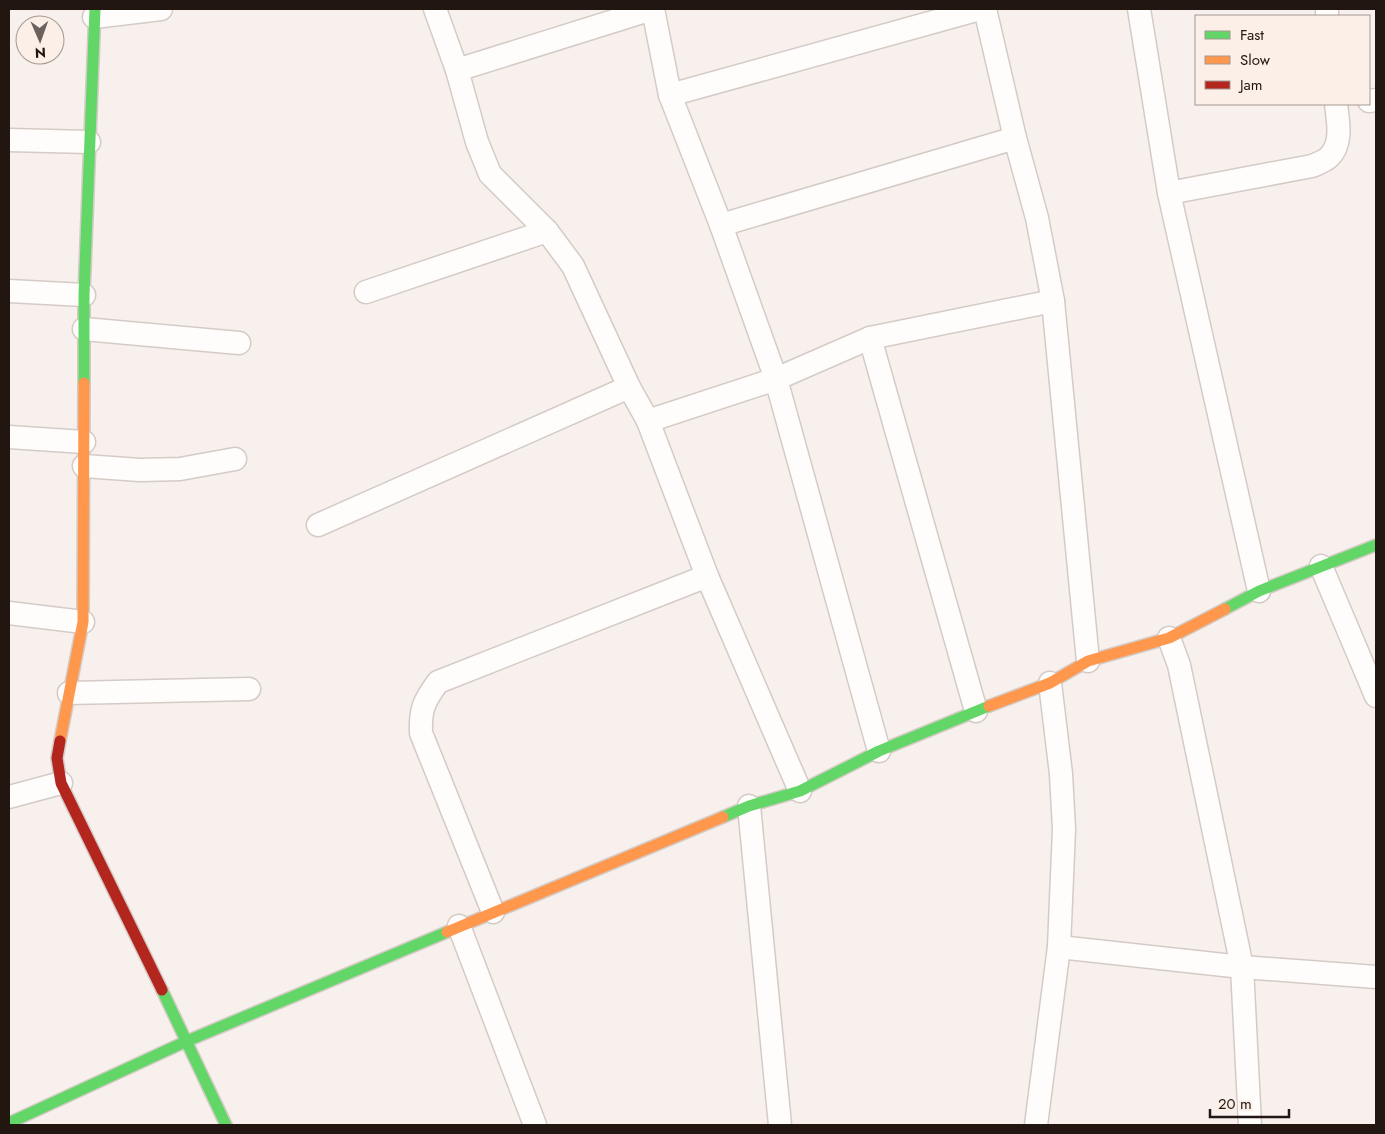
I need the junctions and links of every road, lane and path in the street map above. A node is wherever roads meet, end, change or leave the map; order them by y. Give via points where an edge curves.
1 (161, 9) edge
2 (436, 9) edge
3 (653, 9) edge
4 (980, 9) edge
5 (985, 9) edge
6 (1139, 9) edge
7 (95, 13) edge
8 (457, 70) junction
9 (670, 95) junction
10 (1336, 105) edge
11 (1015, 138) junction
12 (9, 140) edge
13 (88, 142) junction
14 (1169, 193) junction
15 (721, 225) junction
16 (547, 231) junction
17 (9, 291) edge
18 (366, 292) dead end
19 (84, 295) junction
20 (1053, 300) junction
21 (84, 329) junction
22 (870, 338) junction
23 (239, 343) dead end
24 (776, 379) junction
25 (629, 387) junction
26 (648, 421) junction
27 (9, 438) edge
28 (84, 442) junction
29 (235, 458) dead end
30 (84, 466) junction
31 (318, 525) dead end
32 (1376, 545) edge
33 (1321, 566) junction
34 (707, 576) junction
35 (1259, 591) junction
36 (9, 613) edge
37 (82, 622) junction
38 (1169, 638) junction
39 (1088, 661) junction
40 (1050, 683) junction
41 (249, 689) dead end
42 (69, 693) junction
43 (1376, 696) edge
44 (976, 711) junction
45 (878, 751) junction
46 (62, 783) junction
47 (800, 791) junction
48 (9, 797) edge
49 (750, 806) junction
50 (493, 912) junction
51 (459, 926) junction
52 (1059, 947) junction
53 (1242, 967) junction
54 (1376, 977) edge
55 (187, 1041) junction
56 (22, 1121) edge
57 (226, 1125) edge
58 (535, 1125) edge
59 (780, 1125) edge
60 (1036, 1125) edge
61 (1250, 1125) edge

1 - 7 street
2 - 8 street
3 - 8 street
3 - 9 street
4 - 9 street
5 - 11 street
6 - 14 street
7 - 13 street
8 - 16 street via 477,142 490,174
9 - 15 street
10 - 14 street via 1336,148 1328,158 1312,166
11 - 15 street
11 - 20 street via 1037,218
12 - 13 street
13 - 19 street
14 - 35 street
15 - 24 street
16 - 18 street
16 - 25 street via 573,266
17 - 19 street
19 - 21 street
20 - 22 street
20 - 39 street
21 - 23 street
21 - 28 street
22 - 24 street
22 - 44 street
24 - 26 street
24 - 45 street
25 - 26 street
25 - 31 street
26 - 34 street
27 - 28 street
28 - 30 street
29 - 30 street via 180,469
30 - 37 street
32 - 33 street
33 - 35 street
33 - 43 street
34 - 47 street
34 - 50 street via 438,682 428,696 420,714 421,733
35 - 38 street
36 - 37 street
37 - 42 street
38 - 39 street
38 - 53 street via 1179,665
39 - 40 street
40 - 44 street
40 - 52 street via 1064,829
41 - 42 street
42 - 46 street via 57,758
44 - 45 street
45 - 47 street
46 - 48 street
46 - 55 street
47 - 49 street
49 - 50 street
49 - 59 street
50 - 51 street
51 - 55 street
51 - 58 street
52 - 53 street
52 - 60 street
53 - 54 street
53 - 61 street
55 - 56 street
55 - 57 street

